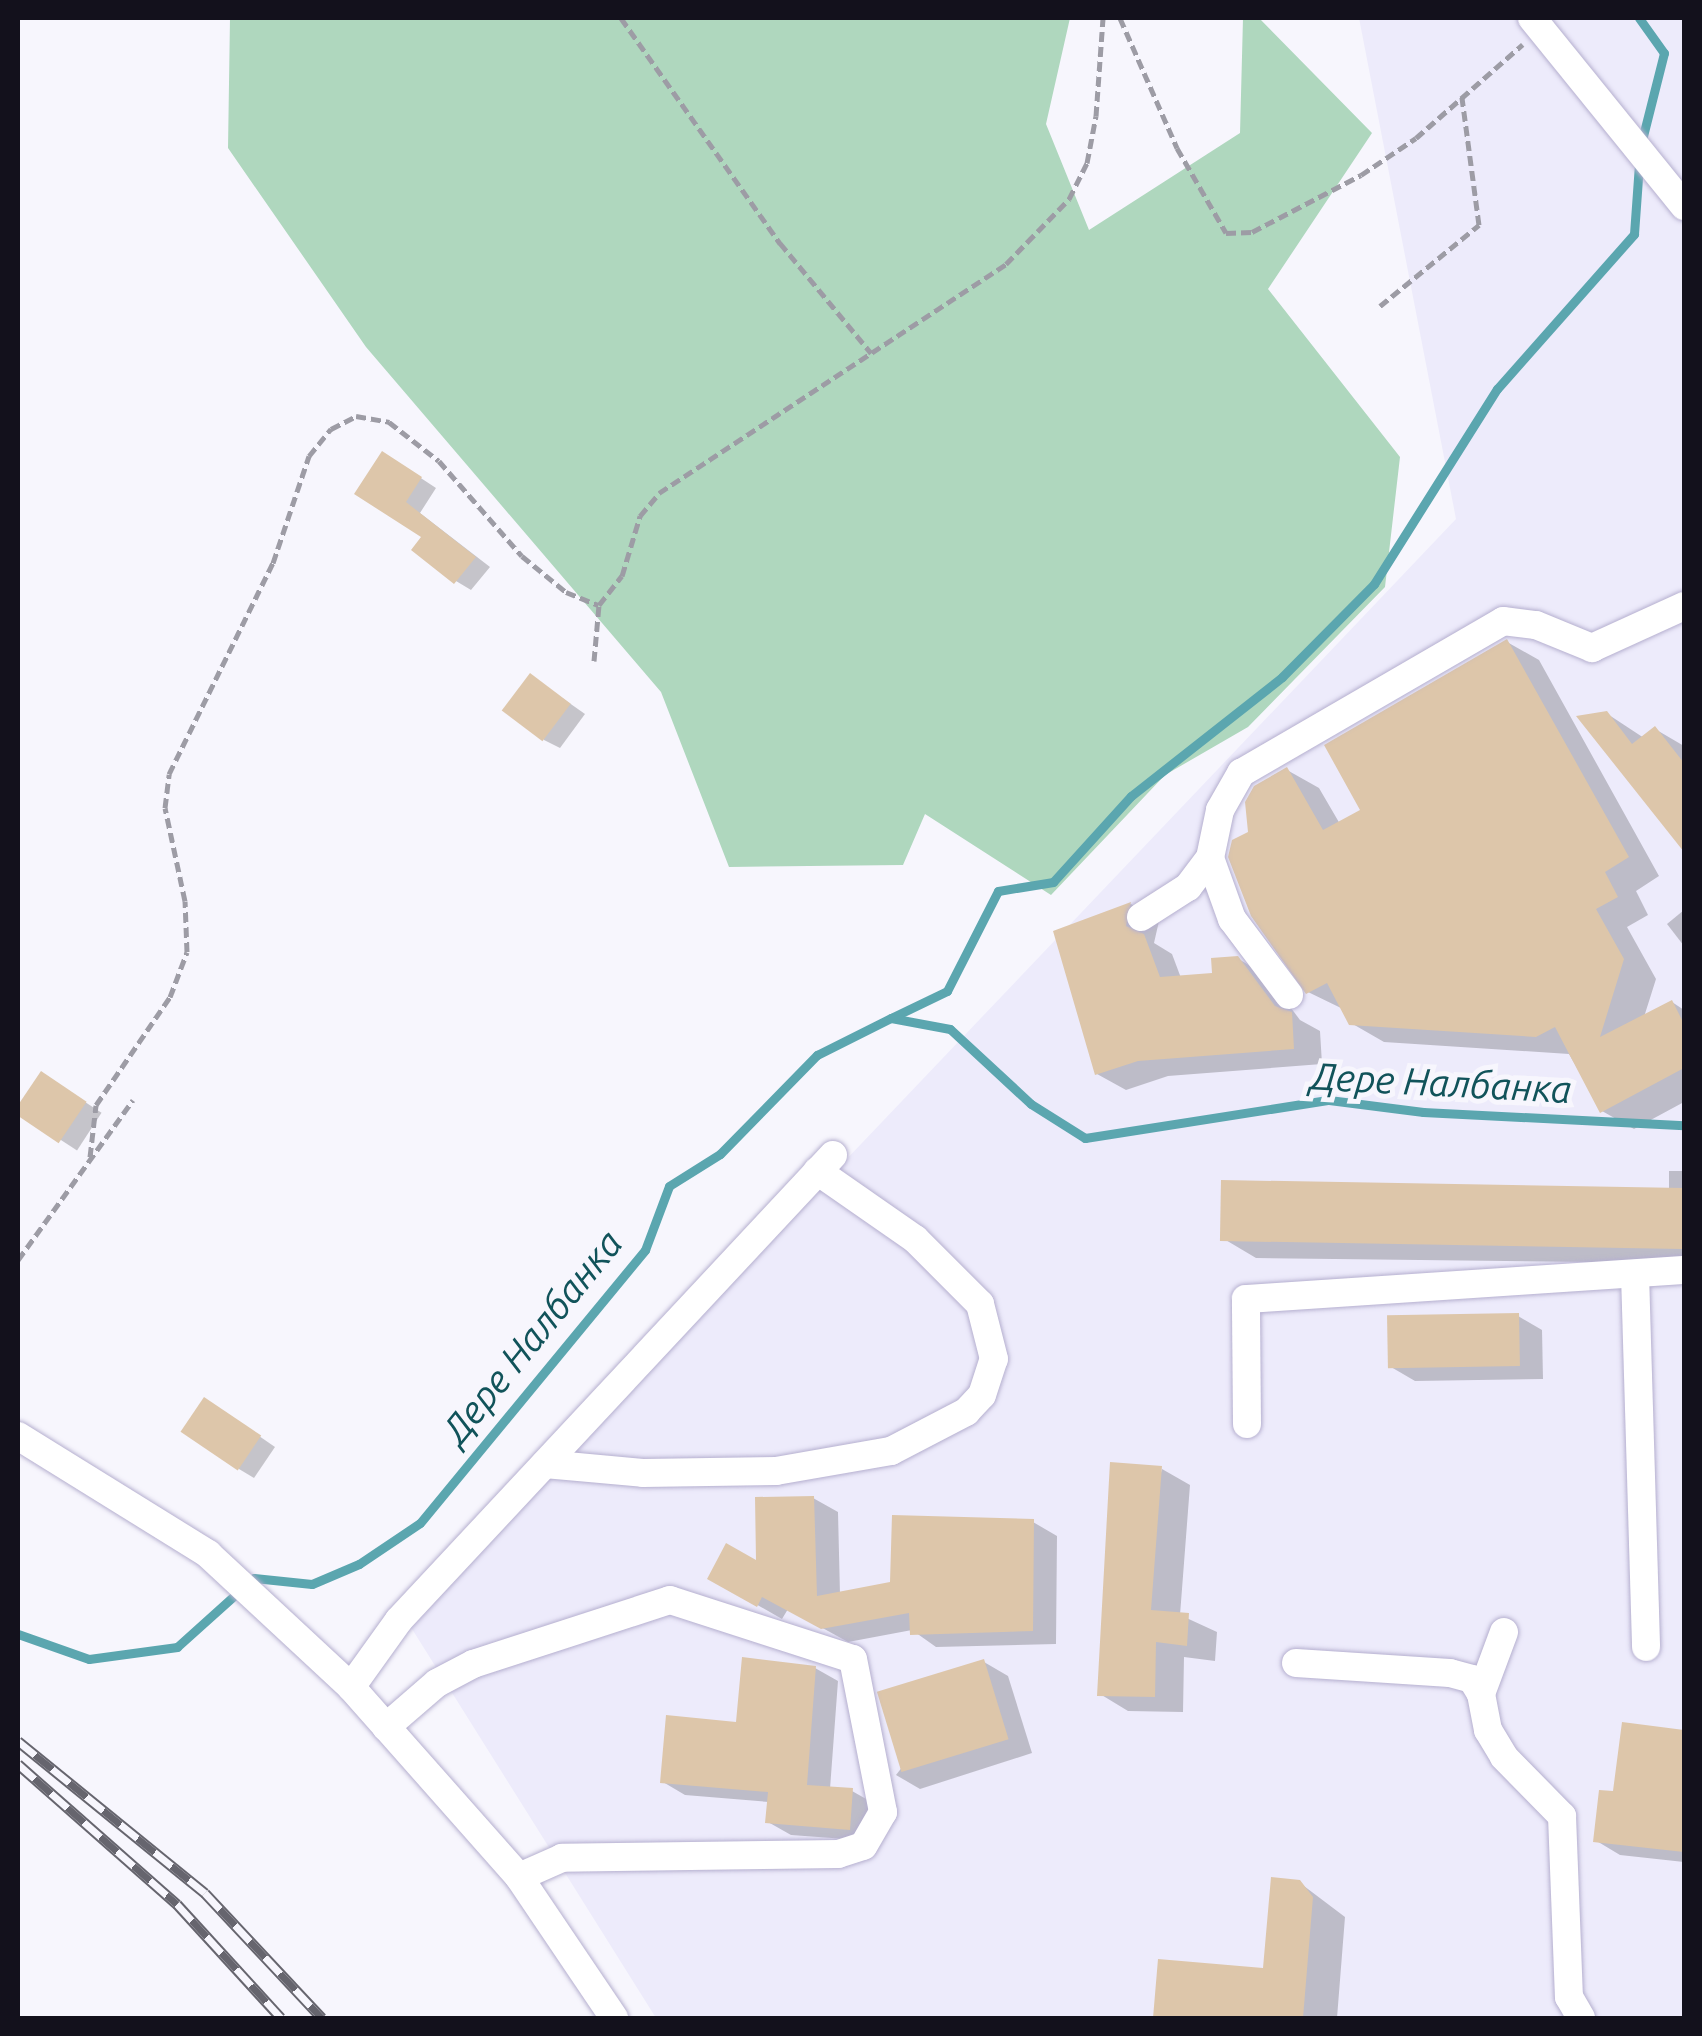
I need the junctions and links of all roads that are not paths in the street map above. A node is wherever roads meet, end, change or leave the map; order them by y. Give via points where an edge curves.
1 (1536, 24) edge
2 (1684, 206) edge
3 (1684, 606) edge
4 (1210, 858) junction
5 (1142, 917) dead end
6 (1289, 996) dead end
7 (1684, 1270) edge
8 (1635, 1274) junction
9 (1247, 1424) dead end
10 (18, 1436) edge
11 (545, 1464) junction
12 (1504, 1632) dead end
13 (1646, 1647) dead end
14 (1296, 1663) dead end
15 (351, 1688) junction
16 (1480, 1694) junction
17 (386, 1727) junction
18 (518, 1877) junction
19 (614, 2018) edge
20 (1581, 2018) edge

1 - 2 street
3 - 4 street via 1592,648 1536,625 1503,621 1241,773 1220,810
4 - 5 street via 1188,887
4 - 6 street via 1232,919
7 - 8 street
8 - 9 street via 1246,1299
8 - 13 street
10 - 15 street via 208,1554
11 - 11 street via 825,1163 980,1304 994,1359 982,1395 966,1412 891,1451 776,1472 643,1473
11 - 15 street via 399,1620
12 - 16 street
14 - 16 street via 1450,1673 1472,1679
15 - 17 street
16 - 20 street via 1488,1730 1504,1757 1562,1816 1570,1997
17 - 18 street
17 - 18 street via 437,1683 473,1664 670,1600 853,1660 884,1812 863,1846 838,1854 562,1858
18 - 19 street

